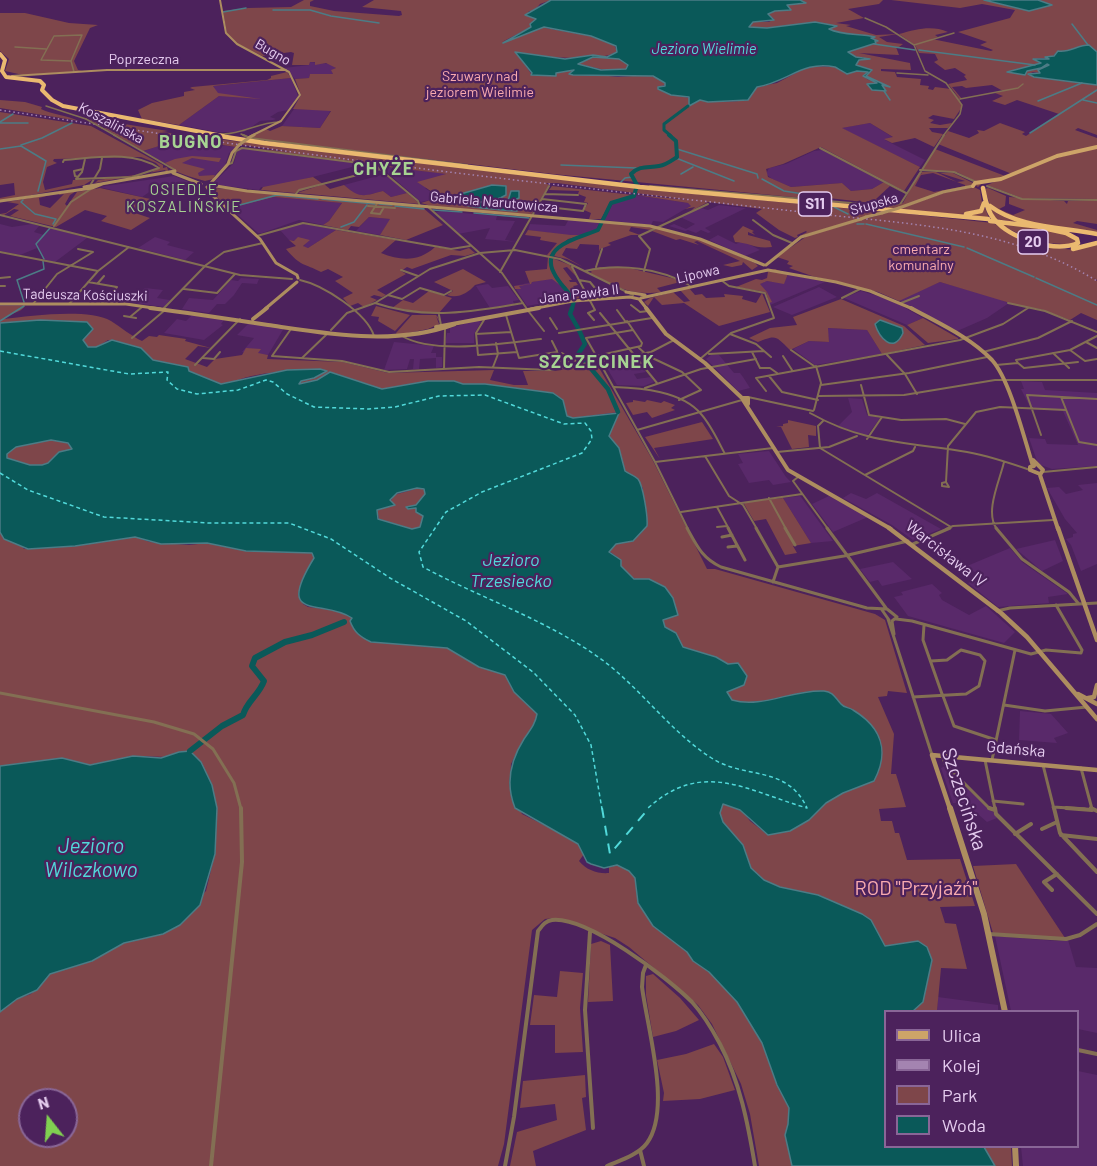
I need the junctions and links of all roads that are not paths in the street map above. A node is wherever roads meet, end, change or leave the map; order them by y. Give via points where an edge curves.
1 (220, 0) edge
2 (865, 18) dead end
3 (954, 33) dead end
4 (914, 45) junction
5 (15, 48) dead end
6 (47, 49) junction
7 (0, 54) edge
8 (71, 60) junction
9 (286, 70) junction
10 (74, 72) junction
11 (897, 73) dead end
12 (932, 75) junction
13 (6, 77) junction
14 (1023, 84) dead end
15 (960, 99) junction
16 (46, 106) dead end
17 (80, 110) junction
18 (279, 122) junction
19 (187, 128) dead end
20 (241, 134) junction
21 (241, 146) junction
22 (1097, 147) edge
23 (820, 148) dead end
24 (102, 158) junction
25 (85, 159) junction
26 (63, 162) dead end
27 (160, 162) junction
28 (154, 163) junction
29 (163, 164) junction
30 (83, 169) junction
31 (381, 169) junction
32 (920, 170) junction
33 (171, 171) junction
34 (78, 177) junction
35 (94, 180) junction
36 (995, 181) joint
37 (207, 184) junction
38 (549, 186) dead end
39 (637, 186) junction
40 (980, 186) junction
41 (90, 187) junction
42 (906, 193) junction
43 (545, 194) junction
44 (295, 195) junction
45 (578, 195) dead end
46 (542, 199) junction
47 (1097, 200) edge
48 (0, 201) edge
49 (378, 202) junction
50 (708, 204) dead end
51 (986, 204) junction
52 (368, 206) dead end
53 (420, 206) junction
54 (427, 206) junction
55 (538, 206) junction
56 (375, 207) junction
57 (384, 207) junction
58 (394, 207) junction
59 (898, 209) junction
60 (583, 211) junction
61 (588, 211) dead end
62 (0, 215) edge
63 (533, 216) junction
64 (753, 220) dead end
65 (989, 220) junction
66 (998, 221) junction
67 (53, 227) junction
68 (658, 228) junction
69 (1043, 228) junction
70 (1097, 235) edge
71 (256, 236) junction
72 (263, 243) junction
73 (792, 243) junction
74 (1097, 243) edge
75 (470, 246) junction
76 (129, 247) junction
77 (78, 249) dead end
78 (602, 249) dead end
79 (514, 250) junction
80 (0, 252) edge
81 (478, 253) junction
82 (69, 265) junction
83 (575, 266) junction
84 (764, 266) junction
85 (205, 267) junction
86 (596, 267) junction
87 (772, 267) junction
88 (401, 270) dead end
89 (98, 271) junction
90 (585, 271) junction
91 (644, 271) junction
92 (500, 272) junction
93 (752, 272) junction
94 (235, 274) junction
95 (104, 276) dead end
96 (418, 276) junction
97 (0, 278) edge
98 (10, 278) dead end
99 (720, 279) junction
100 (295, 280) junction
101 (579, 280) junction
102 (88, 282) junction
103 (98, 283) junction
104 (0, 286) edge
105 (5, 286) dead end
106 (691, 286) junction
107 (857, 288) junction
108 (184, 289) junction
109 (451, 291) dead end
110 (626, 292) junction
111 (852, 292) junction
112 (388, 295) junction
113 (919, 296) dead end
114 (631, 297) junction
115 (589, 298) junction
116 (620, 298) junction
117 (842, 298) dead end
118 (642, 299) junction
119 (574, 302) junction
120 (102, 303) junction
121 (375, 303) junction
122 (523, 303) junction
123 (901, 303) junction
124 (1008, 303) dead end
125 (0, 304) edge
126 (33, 304) junction
127 (69, 304) junction
128 (143, 306) junction
129 (631, 306) dead end
130 (1028, 308) junction
131 (165, 309) junction
132 (527, 310) junction
133 (616, 310) dead end
134 (353, 311) junction
135 (648, 311) junction
136 (600, 313) dead end
137 (440, 315) junction
138 (124, 316) dead end
139 (130, 317) junction
140 (136, 318) dead end
141 (550, 318) dead end
142 (652, 318) dead end
143 (248, 319) junction
144 (480, 319) junction
145 (594, 320) dead end
146 (626, 321) junction
147 (1072, 321) junction
148 (608, 324) junction
149 (443, 327) junction
150 (287, 328) junction
151 (557, 329) dead end
152 (632, 329) junction
153 (544, 331) dead end
154 (328, 332) junction
155 (511, 332) junction
156 (1097, 332) edge
157 (559, 333) dead end
158 (615, 333) junction
159 (476, 334) junction
160 (730, 334) junction
161 (402, 336) junction
162 (1097, 336) edge
163 (132, 338) dead end
164 (373, 338) junction
165 (380, 338) joint
166 (541, 339) dead end
167 (964, 339) junction
168 (674, 340) junction
169 (552, 341) dead end
170 (514, 342) junction
171 (1086, 342) junction
172 (496, 343) junction
173 (477, 344) junction
174 (443, 345) junction
175 (639, 348) junction
176 (1097, 348) edge
177 (629, 350) junction
178 (791, 350) dead end
179 (1070, 350) junction
180 (517, 351) junction
181 (764, 351) junction
182 (220, 352) dead end
183 (557, 352) junction
184 (752, 352) junction
185 (983, 352) junction
186 (562, 353) dead end
187 (1053, 353) junction
188 (498, 354) junction
189 (644, 354) junction
190 (709, 354) junction
191 (887, 355) junction
192 (634, 356) junction
193 (783, 356) dead end
194 (771, 357) dead end
195 (987, 357) junction
196 (202, 358) junction
197 (302, 358) junction
198 (700, 359) junction
199 (756, 359) junction
200 (1097, 359) edge
201 (576, 360) junction
202 (597, 361) junction
203 (1078, 362) dead end
204 (207, 363) dead end
205 (1018, 363) junction
206 (1065, 364) junction
207 (195, 365) dead end
208 (581, 365) junction
209 (996, 365) junction
210 (709, 367) junction
211 (815, 367) junction
212 (493, 368) junction
213 (1069, 368) dead end
214 (444, 369) junction
215 (792, 370) junction
216 (777, 373) junction
217 (684, 374) junction
218 (905, 374) junction
219 (769, 376) junction
220 (1004, 380) junction
221 (1097, 380) edge
222 (1092, 381) junction
223 (657, 383) junction
224 (821, 385) junction
225 (861, 385) dead end
226 (651, 386) junction
227 (614, 387) junction
228 (1097, 387) edge
229 (645, 388) junction
230 (655, 391) junction
231 (766, 391) dead end
232 (917, 394) junction
233 (864, 397) junction
234 (1060, 397) junction
235 (818, 398) junction
236 (745, 399) junction
237 (1097, 399) edge
238 (680, 400) junction
239 (1014, 408) junction
240 (1031, 408) junction
241 (1066, 410) junction
242 (811, 411) junction
243 (699, 412) junction
244 (882, 417) junction
245 (823, 421) junction
246 (965, 424) junction
247 (637, 430) junction
248 (1041, 435) dead end
249 (857, 436) junction
250 (867, 439) junction
251 (1097, 445) edge
252 (915, 447) junction
253 (820, 448) junction
254 (774, 450) junction
255 (948, 450) junction
256 (726, 454) junction
257 (705, 456) junction
258 (655, 462) junction
259 (1004, 462) junction
260 (1097, 467) edge
261 (1036, 470) junction
262 (865, 476) junction
263 (798, 477) junction
264 (946, 483) dead end
265 (802, 494) junction
266 (769, 498) junction
267 (738, 502) junction
268 (717, 507) junction
269 (681, 512) junction
270 (1055, 522) junction
271 (993, 523) junction
272 (727, 526) junction
273 (717, 527) dead end
274 (951, 527) junction
275 (732, 536) junction
276 (722, 537) dead end
277 (911, 543) junction
278 (795, 545) dead end
279 (738, 546) junction
280 (728, 547) dead end
281 (847, 555) junction
282 (745, 560) dead end
283 (778, 567) junction
284 (773, 582) junction
285 (1078, 603) junction
286 (1085, 603) junction
287 (1097, 603) edge
288 (1056, 605) junction
289 (884, 609) junction
290 (997, 611) junction
291 (895, 618) junction
292 (888, 619) junction
293 (924, 624) junction
294 (894, 634) junction
295 (1097, 640) edge
296 (1015, 650) junction
297 (1039, 652) junction
298 (931, 661) junction
299 (1097, 685) edge
300 (0, 693) edge
301 (943, 695) junction
302 (913, 697) junction
303 (1083, 698) junction
304 (1097, 704) edge
305 (1004, 705) junction
306 (1087, 707) junction
307 (1097, 719) edge
308 (996, 740) junction
309 (932, 755) junction
310 (942, 756) junction
311 (985, 760) junction
312 (992, 760) junction
313 (1043, 765) junction
314 (1081, 768) junction
315 (1097, 770) edge
316 (993, 801) junction
317 (1023, 804) dead end
318 (1053, 807) junction
319 (995, 810) junction
320 (1095, 811) edge
321 (1057, 822) junction
322 (1031, 824) dead end
323 (1042, 829) dead end
324 (1015, 834) junction
325 (1061, 835) junction
326 (1097, 839) edge
327 (1097, 872) edge
328 (1057, 874) junction
329 (1052, 890) dead end
330 (1097, 914) edge
331 (1097, 924) edge
332 (590, 932) junction
333 (989, 934) junction
334 (646, 965) junction
335 (1005, 1010) edge
336 (1079, 1050) edge
337 (1097, 1054) edge
338 (593, 1128) dead end
339 (1015, 1148) edge
340 (640, 1150) junction
341 (211, 1166) edge
342 (505, 1166) edge
343 (607, 1166) edge
344 (644, 1166) edge
345 (755, 1166) edge
346 (1016, 1166) edge

1 - 9 street, Bugno via 224,29 232,40
2 - 4 street
3 - 4 street
4 - 12 street via 924,70
5 - 6 street
6 - 8 street via 42,61
6 - 8 street via 55,36 79,34 83,37
7 - 13 highway via 5,60 2,71
8 - 10 street
9 - 10 street, Poprzeczna
9 - 18 street, Bugno via 300,96
10 - 13 street, Poprzeczna
11 - 12 street
12 - 15 street via 946,83
13 - 17 highway via 40,81 43,92 52,100
14 - 15 street
15 - 32 street via 962,110
16 - 27 street, Koszalińska, bridge via 86,119
17 - 39 highway, S11 via 250,141
17 - 39 highway, S11 via 248,142
18 - 20 street via 266,122
18 - 21 street, bridge via 249,137
19 - 20 street
20 - 39 street
21 - 31 street via 371,164
21 - 37 street via 232,153 229,164
22 - 36 main road, Słupska via 1055,157
23 - 42 street
24 - 25 street
24 - 28 street via 140,157
24 - 35 street
25 - 26 street
25 - 30 street
27 - 28 street
27 - 29 street, Koszalińska
28 - 35 street via 159,168 153,172
29 - 33 street, Koszalińska
29 - 33 street, Koszalińska
30 - 34 street
30 - 34 street via 74,171
31 - 44 street via 300,190
31 - 53 street
32 - 40 street via 953,172
32 - 42 street
33 - 37 street, Koszalińska
33 - 41 street
34 - 35 street
35 - 41 street
36 - 40 main road, Słupska
37 - 44 street, Gabriela Narutowicza
37 - 71 street via 212,195
38 - 43 street
39 - 42 street via 887,206 901,203
39 - 59 highway, S11
39 - 65 highway, S11
40 - 47 street via 1025,199
40 - 51 highway, 20
40 - 59 street, Słupska via 943,192
41 - 48 street
41 - 67 street via 71,202
43 - 45 street
43 - 46 street
44 - 49 street, Gabriela Narutowicza
46 - 55 street
46 - 60 street via 584,203
49 - 56 street
49 - 58 street, Gabriela Narutowicza
50 - 68 street
51 - 59 highway via 971,214
51 - 69 highway via 995,220 1015,234 1059,247 1078,243 1071,234
51 - 70 highway, 20 via 1007,217
51 - 74 highway, 20 via 997,225 1023,238 1066,249
52 - 56 street
53 - 54 street, Gabriela Narutowicza
53 - 58 street, Gabriela Narutowicza
54 - 63 street, Gabriela Narutowicza
54 - 75 street
55 - 60 street
55 - 63 street
56 - 57 street
56 - 57 street via 371,213 380,214
57 - 58 street
59 - 65 highway, S11
59 - 73 street, Słupska, bridge via 809,233
60 - 61 street
62 - 67 street
63 - 68 street, Gabriela Narutowicza
63 - 79 street
64 - 73 street
65 - 66 highway, S11, bridge
66 - 69 highway, S11
66 - 70 highway, S11
67 - 76 street
68 - 84 street, Gabriela Narutowicza via 700,239
68 - 91 street via 639,236 650,249
69 - 70 highway, S11
71 - 72 street
71 - 75 street via 303,222 451,249
72 - 85 street via 226,251
72 - 100 street via 276,263
73 - 87 street, Słupska
75 - 81 street
76 - 85 street
76 - 89 street
77 - 82 street via 93,252
78 - 86 street
79 - 81 street
79 - 83 street
79 - 92 street
80 - 82 street
81 - 92 street
81 - 96 street
82 - 89 street
82 - 126 street
83 - 90 street
83 - 101 street via 572,267
84 - 87 street, Gabriela Narutowicza
84 - 87 street, Słupska
84 - 93 street, Lipowa
85 - 94 street
85 - 108 street
86 - 90 street
86 - 91 street
87 - 93 street, Lipowa
87 - 107 street
88 - 96 street
89 - 102 street
90 - 110 street
91 - 106 street via 682,278
92 - 122 street
93 - 99 street, Lipowa
94 - 100 street
94 - 108 street via 215,293
95 - 103 street
96 - 112 street
97 - 98 street
99 - 106 street, Lipowa
99 - 160 street via 729,286 765,293 774,317
100 - 134 street via 309,281
100 - 143 street
101 - 115 street
101 - 115 street via 590,282 599,293
102 - 103 street
102 - 127 street
103 - 120 street via 117,287
104 - 105 street
106 - 118 street, Lipowa
107 - 111 street
107 - 111 street
107 - 123 street
108 - 131 street
109 - 112 street via 444,295 420,288 402,299
110 - 114 street
110 - 116 street
110 - 118 street
111 - 117 street
112 - 121 street
113 - 123 street
114 - 116 street, Jana Pawła II
114 - 118 street
115 - 116 street, Jana Pawła II
115 - 119 street, Jana Pawła II
115 - 145 street via 595,310 588,313
116 - 118 street
118 - 135 street, Warcisława IV
119 - 132 street, Jana Pawła II
119 - 132 street, Jana Pawła II
120 - 127 street, Tadeusza Kościuszki
120 - 128 street, Tadeusza Kościuszki
121 - 134 street
121 - 137 street via 401,311
122 - 132 street
122 - 137 street
123 - 167 street
124 - 130 street
125 - 126 street, Tadeusza Kościuszki
126 - 127 street, Tadeusza Kościuszki
128 - 131 street, Tadeusza Kościuszki
128 - 139 street
129 - 135 street via 640,312
130 - 147 street
130 - 167 street via 1005,323
131 - 143 street, Tadeusza Kościuszki
131 - 163 street
132 - 144 street, Jana Pawła II
132 - 153 street
133 - 146 street
134 - 154 street
134 - 164 street via 374,333
135 - 168 street, Warcisława IV
136 - 148 street
137 - 149 street
138 - 139 street
139 - 140 street
141 - 151 street
142 - 146 street
143 - 150 street, Tadeusza Kościuszki
143 - 196 street
144 - 149 street, Jana Pawła II
144 - 155 street via 507,316
144 - 159 street
146 - 148 street
146 - 152 street
147 - 156 street
147 - 185 street via 1038,339
148 - 157 street
148 - 158 street
149 - 161 street, Jana Pawła II
149 - 174 street
150 - 154 street, Tadeusza Kościuszki
150 - 197 street via 271,355
152 - 158 street
152 - 175 street via 642,343
154 - 164 street, Tadeusza Kościuszki
154 - 197 street
155 - 159 street
155 - 170 street
158 - 177 street
158 - 202 street via 586,338
159 - 173 street
160 - 181 street
160 - 190 street
161 - 165 street, Jana Pawła II
161 - 174 street via 409,342
162 - 171 street
164 - 165 street, Tadeusza Kościuszki
166 - 170 street
167 - 185 street
167 - 191 street
167 - 195 street
168 - 189 street
168 - 198 street, Warcisława IV
169 - 183 street
170 - 172 street
170 - 180 street
171 - 176 street
171 - 179 street
172 - 173 street
172 - 188 street
173 - 174 street
173 - 188 street via 478,355
174 - 214 street
175 - 177 street
175 - 189 street
177 - 192 street
177 - 202 street
178 - 211 street
179 - 187 street
179 - 200 street via 1084,361
180 - 183 street via 519,358
180 - 188 street
181 - 184 street
181 - 194 street
182 - 196 street via 214,359
183 - 201 street via 563,364
184 - 190 street
184 - 199 street
185 - 209 street
186 - 201 street
187 - 205 street via 1016,360
187 - 206 street
188 - 212 street
189 - 192 street
189 - 217 street
190 - 198 street
191 - 211 street
191 - 218 street
192 - 202 street
192 - 223 street
193 - 215 street
195 - 218 street
195 - 220 street
196 - 204 street via 210,360
196 - 207 street
197 - 214 street via 342,361 389,372
198 - 210 street, Warcisława IV
199 - 210 street
199 - 216 street via 760,368
201 - 208 street
202 - 208 street
202 - 227 street
203 - 206 street
205 - 206 street via 1024,368
205 - 209 street
206 - 213 street
208 - 212 street via 562,369
209 - 220 street
210 - 217 street
210 - 236 street, Warcisława IV
211 - 215 street
211 - 224 street
212 - 214 street
215 - 216 street
216 - 219 street
217 - 223 street
217 - 238 street via 702,391
218 - 224 street
218 - 232 street
219 - 231 street via 756,378
219 - 235 street via 782,392
220 - 222 street
220 - 232 street
220 - 239 street
221 - 222 street
222 - 228 street
223 - 226 street
224 - 235 street
225 - 233 street
226 - 229 street
226 - 230 street
227 - 229 street
227 - 247 street
229 - 230 street
230 - 238 street
232 - 233 street
233 - 235 street
233 - 244 street via 869,415
234 - 237 street
234 - 240 street via 1026,396
234 - 241 street
235 - 242 street
236 - 242 street
236 - 243 street
236 - 254 street, Warcisława IV
238 - 243 street
239 - 240 street
239 - 246 street via 982,410
239 - 261 street
240 - 241 street
240 - 248 street
241 - 251 street via 1080,443
242 - 245 street
243 - 247 street
243 - 256 street
244 - 246 street via 946,419
244 - 250 street
245 - 249 street
245 - 253 street via 818,426
246 - 255 street
247 - 258 street
249 - 250 street
249 - 253 street
250 - 252 street
252 - 255 street
252 - 262 street
253 - 254 street
253 - 262 street
254 - 256 street
254 - 263 street, Warcisława IV
255 - 259 street
255 - 264 street
256 - 257 street
257 - 258 street
257 - 267 street via 729,496
258 - 269 street
259 - 261 street
259 - 271 street via 992,510
260 - 261 street
261 - 270 street
262 - 274 street
263 - 265 street via 793,481
263 - 277 street, Warcisława IV
265 - 266 street
265 - 281 street
266 - 267 street
266 - 278 street
267 - 268 street
267 - 283 street
268 - 269 street
268 - 272 street
269 - 284 street via 700,554 721,567
270 - 271 street
270 - 286 street
271 - 274 street
271 - 285 street via 1021,557
272 - 273 street
272 - 275 street
274 - 277 street
275 - 276 street
275 - 279 street
277 - 281 street
277 - 290 street, Warcisława IV
279 - 280 street
279 - 282 street
281 - 283 street
281 - 289 street
283 - 284 street
284 - 289 street via 867,608
285 - 286 street
285 - 288 street
286 - 287 street
286 - 295 street
288 - 290 street
288 - 297 street via 1082,652
289 - 291 street
289 - 292 street
290 - 297 street, Warcisława IV
291 - 292 street
291 - 293 street
291 - 294 street, Szczecińska
292 - 294 street, Szczecińska
293 - 296 street
293 - 298 street via 923,640
294 - 302 street, Szczecińska
296 - 297 street
296 - 305 street
297 - 303 street, Warcisława IV
298 - 301 street
298 - 301 street via 947,660 961,650 985,660 977,688 965,694
299 - 303 street via 1094,697
300 - 341 street via 154,722 201,738 234,783 241,808 242,862
301 - 302 street
301 - 308 street via 954,726
302 - 309 street, Szczecińska
303 - 304 street, Warcisława IV
303 - 306 street, Warcisława IV
305 - 306 street via 1032,711
305 - 308 street
306 - 307 street, Warcisława IV
308 - 312 street
309 - 310 street, Gdańska
309 - 333 street, Szczecińska
310 - 311 street, Gdańska
310 - 319 street via 945,764
311 - 312 street, Gdańska
311 - 316 street
312 - 313 street, Gdańska
313 - 314 street, Gdańska
313 - 318 street
314 - 315 street, Gdańska
314 - 320 street
316 - 317 street
316 - 319 street
318 - 320 street
318 - 321 street
319 - 324 street
321 - 323 street
321 - 325 street
322 - 324 street
324 - 328 street
325 - 326 street
325 - 327 street
328 - 329 street via 1044,882
328 - 330 street
331 - 333 street via 1066,939
332 - 334 street via 613,940
332 - 338 street via 585,1010
332 - 342 street via 554,920 538,931
333 - 335 street, Szczecińska
334 - 340 street via 642,984 658,1102 651,1139
334 - 345 street via 696,1007 709,1026 743,1101
336 - 337 street
339 - 346 street
340 - 343 street
340 - 344 street

